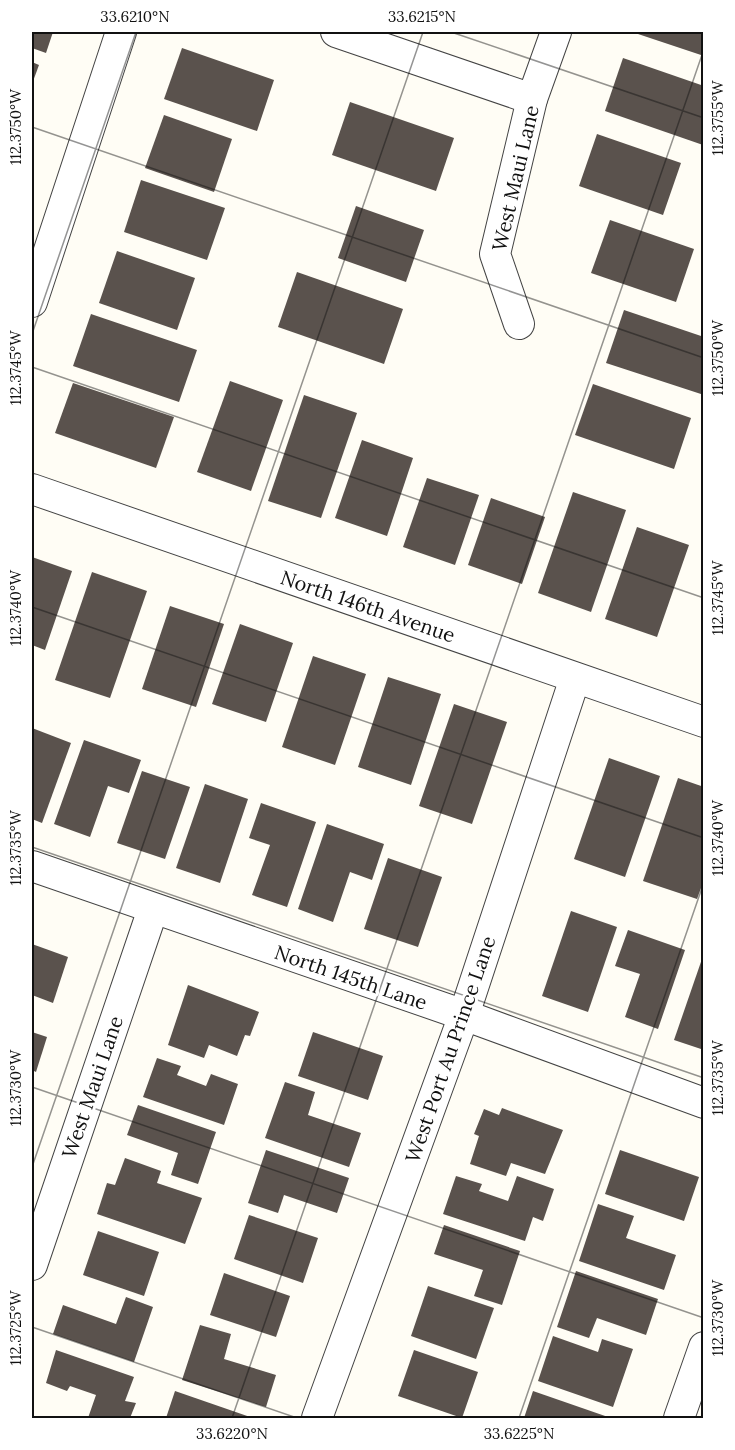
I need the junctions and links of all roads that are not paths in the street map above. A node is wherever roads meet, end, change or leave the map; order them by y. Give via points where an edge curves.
1 (121, 32) edge
2 (336, 32) edge
3 (556, 32) edge
4 (532, 99) junction
5 (32, 302) edge
6 (519, 324) dead end
7 (32, 489) edge
8 (575, 678) junction
9 (704, 722) edge
10 (32, 866) edge
11 (153, 909) junction
12 (464, 1016) junction
13 (704, 1103) edge
14 (32, 1265) edge
15 (704, 1347) edge
16 (317, 1419) edge
17 (679, 1419) edge

1 - 5 street
2 - 4 street
3 - 4 street, West Maui Lane
4 - 6 street, West Maui Lane via 495,254
7 - 8 street, North 146th Avenue
8 - 9 street, North 146th Avenue
8 - 12 street, West Port Au Prince Lane
10 - 11 street, North 145th Lane
11 - 12 street, North 145th Lane
11 - 14 street, West Maui Lane
12 - 13 street, North 145th Lane
12 - 16 street, West Port Au Prince Lane
15 - 17 street

